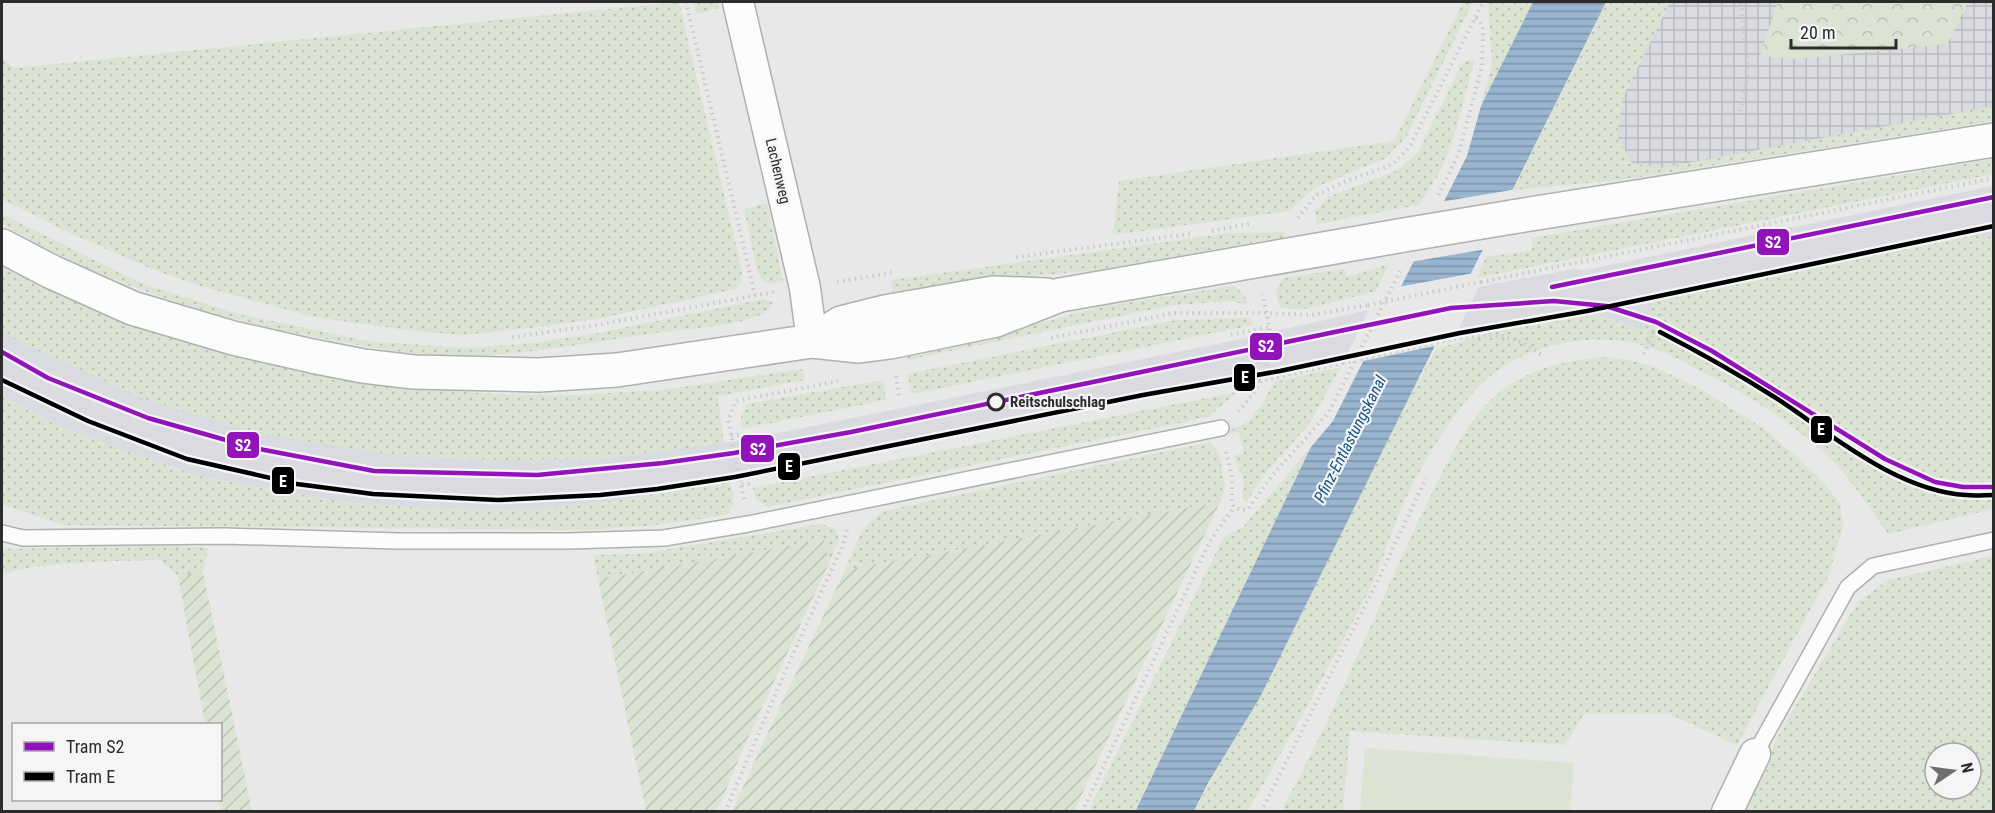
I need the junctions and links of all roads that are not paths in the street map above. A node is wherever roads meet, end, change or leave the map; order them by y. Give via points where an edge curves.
1 (738, 2) edge
2 (1994, 140) edge
3 (2, 246) edge
4 (812, 341) junction
5 (1221, 428) road end
6 (2, 533) edge
7 (1994, 540) edge
8 (1755, 754) joint
9 (1726, 812) edge

1 - 4 street, Lachenweg via 805,288
2 - 4 street, bridge via 1060,295 993,293 841,323
3 - 4 street via 132,308 186,325 312,356 414,372 539,375 617,370
5 - 6 lane via 664,538 398,541 224,536 23,538
7 - 8 lane via 1873,566 1848,587
8 - 9 street

